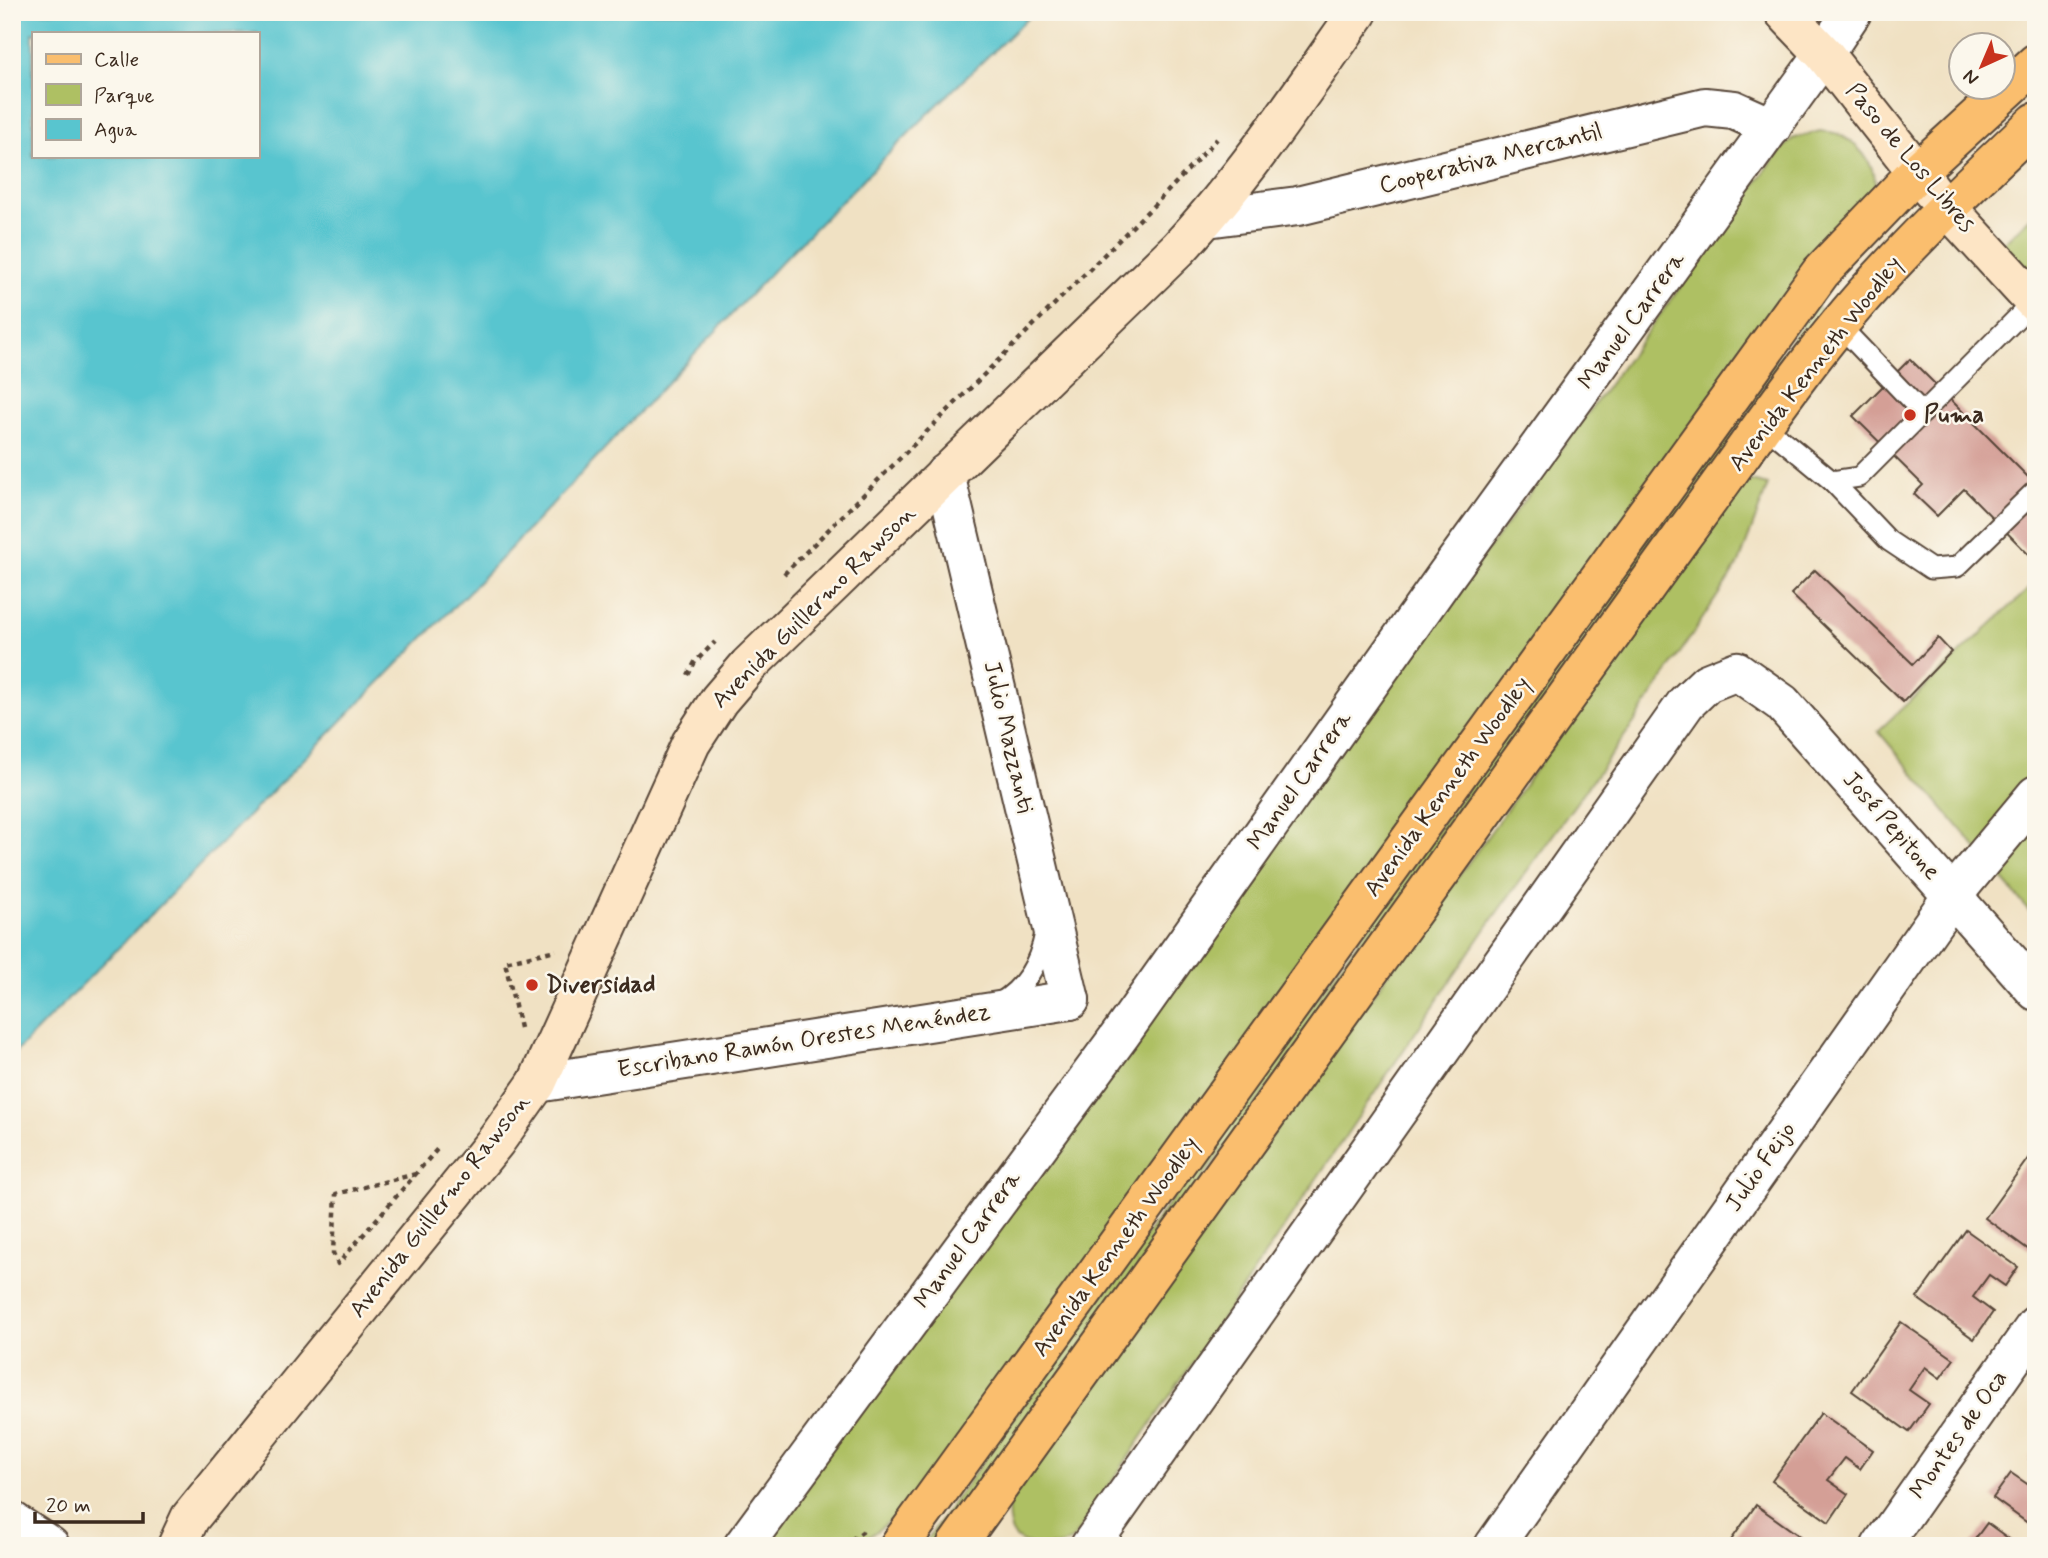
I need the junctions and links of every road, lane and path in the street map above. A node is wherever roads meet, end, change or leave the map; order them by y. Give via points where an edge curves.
1 (1358, 12) edge
2 (1784, 12) edge
3 (1852, 12) edge
4 (1824, 54) junction
5 (2036, 63) edge
6 (2036, 122) edge
7 (1772, 127) junction
8 (1917, 172) junction
9 (1946, 206) junction
10 (1207, 218) junction
11 (2035, 303) edge
12 (1839, 326) junction
13 (1923, 413) junction
14 (1764, 425) junction
15 (945, 474) junction
16 (1832, 481) junction
17 (2036, 490) edge
18 (2036, 795) edge
19 (1952, 896) junction
20 (1049, 911) junction
21 (567, 947) dead end
22 (2036, 991) edge
23 (1070, 1000) junction
24 (982, 1014) junction
25 (520, 1029) dead end
26 (1121, 1034) junction
27 (537, 1083) junction
28 (416, 1174) joint
29 (2036, 1325) edge
30 (12, 1521) edge
31 (900, 1539) edge
32 (959, 1545) edge
33 (50, 1546) edge
34 (177, 1546) edge
35 (743, 1546) edge
36 (1090, 1546) edge
37 (1494, 1546) edge
38 (1881, 1546) edge

1 - 10 street, Avenida Guillermo Rawson
2 - 4 street, Paso de Los Libres
3 - 4 street, Manuel Carrera
4 - 7 street, Manuel Carrera
4 - 8 street, Paso de Los Libres
5 - 8 main road, Avenida Kenneth Woodley
6 - 9 main road, Avenida Kenneth Woodley
7 - 10 street, Cooperativa Mercantil via 1734,110 1705,107 1298,206
7 - 26 street, Manuel Carrera
8 - 9 street, Paso de Los Libres
8 - 31 main road, Avenida Kenneth Woodley via 1821,272 1764,348
9 - 11 street, Paso de Los Libres
9 - 12 main road, Avenida Kenneth Woodley
10 - 15 street, Avenida Guillermo Rawson
11 - 13 lane
12 - 13 lane
12 - 14 main road, Avenida Kenneth Woodley
13 - 16 lane via 1859,477
14 - 16 lane
14 - 32 main road, Avenida Kenneth Woodley
15 - 20 street, Julio Mazzanti
15 - 27 street, Avenida Guillermo Rawson via 719,699 691,743
16 - 17 lane via 1889,541 1931,569 1957,567
18 - 19 street, Julio Feijo
19 - 22 street, José Pepitone
19 - 36 street, José Pepitone via 1782,703 1737,671 1707,683 1686,704
19 - 37 street, Julio Feijo
20 - 23 street, Julio Mazzanti
20 - 24 lane via 1040,956 1025,981
21 - 25 path via 505,962
23 - 24 street, Escribano Ramón Orestes Menéndez
23 - 26 street
24 - 27 street, Escribano Ramón Orestes Menéndez
26 - 35 street, Manuel Carrera
27 - 34 street, Avenida Guillermo Rawson via 496,1141 190,1518
28 - 28 path via 390,1204 338,1264 333,1253 336,1194
29 - 38 street, Montes de Oca
30 - 33 street

